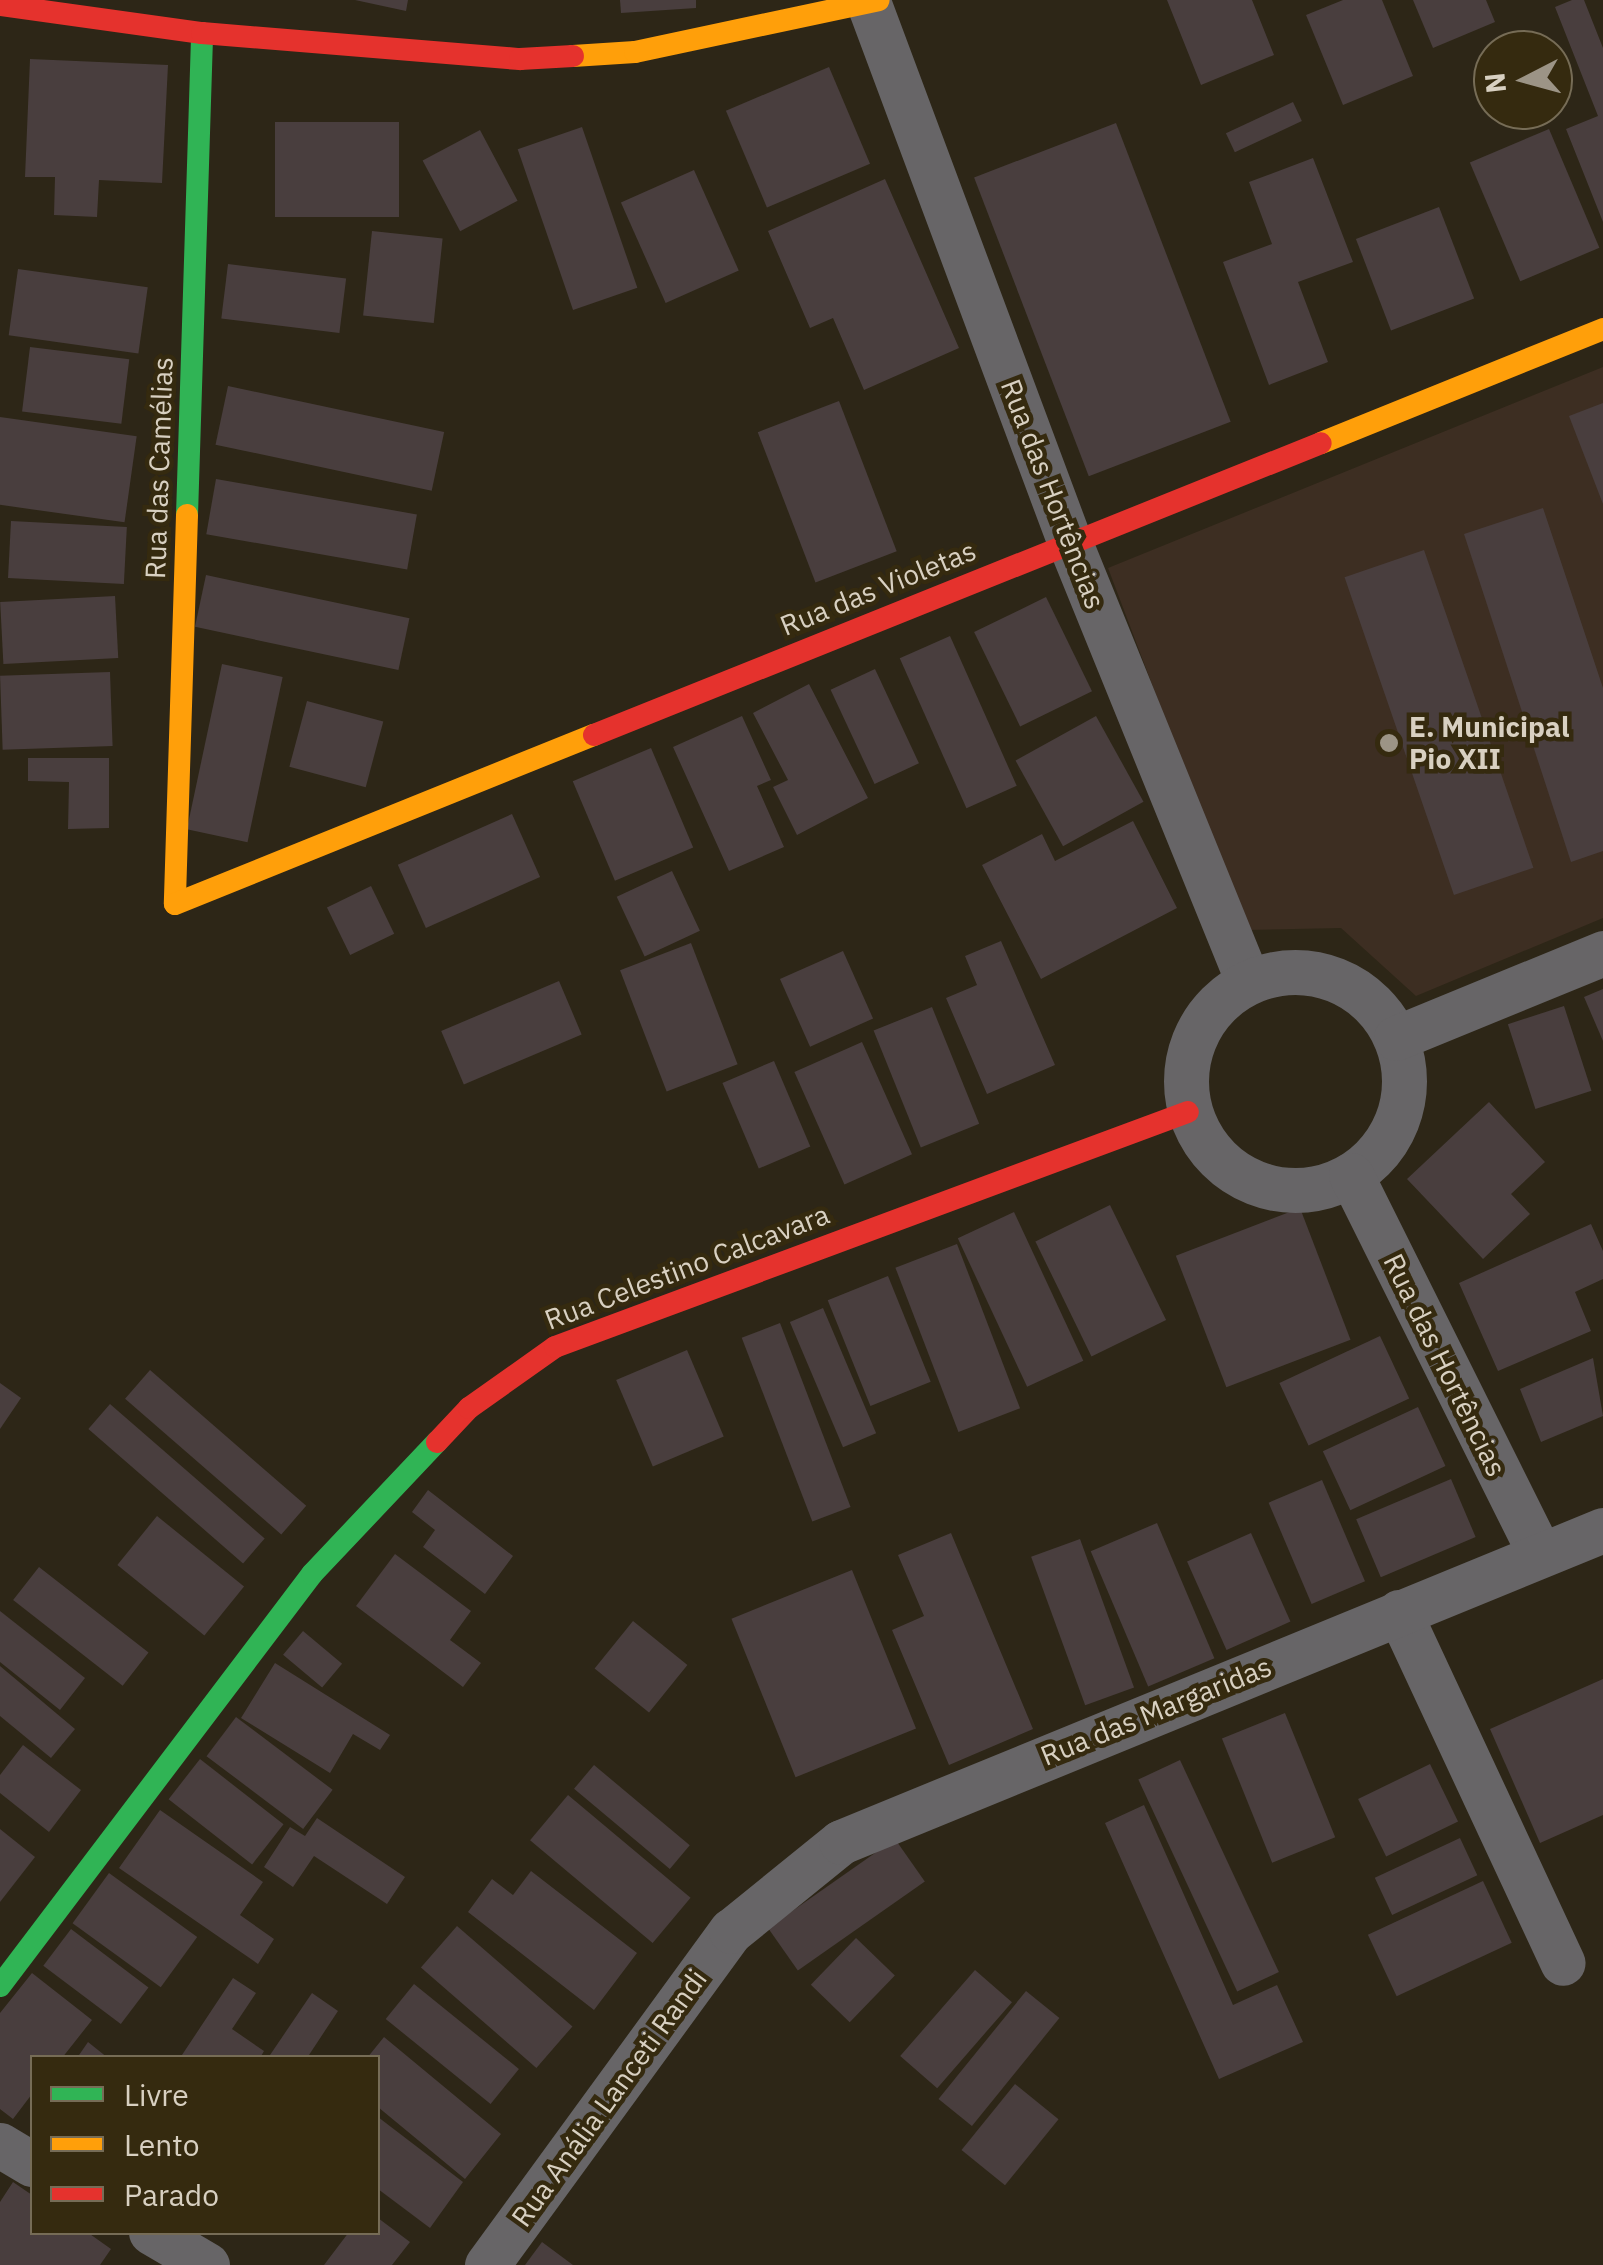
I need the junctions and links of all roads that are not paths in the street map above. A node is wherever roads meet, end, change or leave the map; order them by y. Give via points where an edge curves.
1 (874, 2) edge
2 (0, 5) edge
3 (202, 32) junction
4 (1603, 329) edge
5 (1070, 543) junction
6 (175, 904) joint
7 (1603, 953) edge
8 (1248, 980) junction
9 (1396, 1038) junction
10 (1188, 1112) junction
11 (1351, 1175) junction
12 (1603, 1530) edge
13 (1540, 1554) junction
14 (1399, 1612) junction
15 (731, 1931) joint
16 (1564, 1963) dead end
17 (0, 1986) edge
18 (0, 2145) edge
19 (30, 2163) edge
20 (156, 2235) edge
21 (207, 2265) edge
22 (487, 2265) edge

1 - 3 street via 635,52 520,60
1 - 5 street, Rua das Hortências
2 - 3 street
3 - 6 street, Rua das Camélias
4 - 5 street, Rua das Violetas
5 - 6 street, Rua das Violetas
5 - 8 street, Rua das Hortências
7 - 9 street
8 - 9 street via 1291,971 1334,978 1370,1001
8 - 10 street via 1200,1028 1187,1060
9 - 11 street via 1403,1100 1375,1156
10 - 11 street via 1210,1150 1248,1180 1297,1190
10 - 17 street, Rua Celestino Calcavara via 588,1333 468,1408 312,1574
11 - 13 street, Rua das Hortências
12 - 13 street, Rua das Margaridas
13 - 14 street, Rua das Margaridas
14 - 15 street, Rua das Margaridas via 840,1842
14 - 16 street
15 - 22 street, Rua Anália Lanceti Randi
18 - 19 street
20 - 21 street

